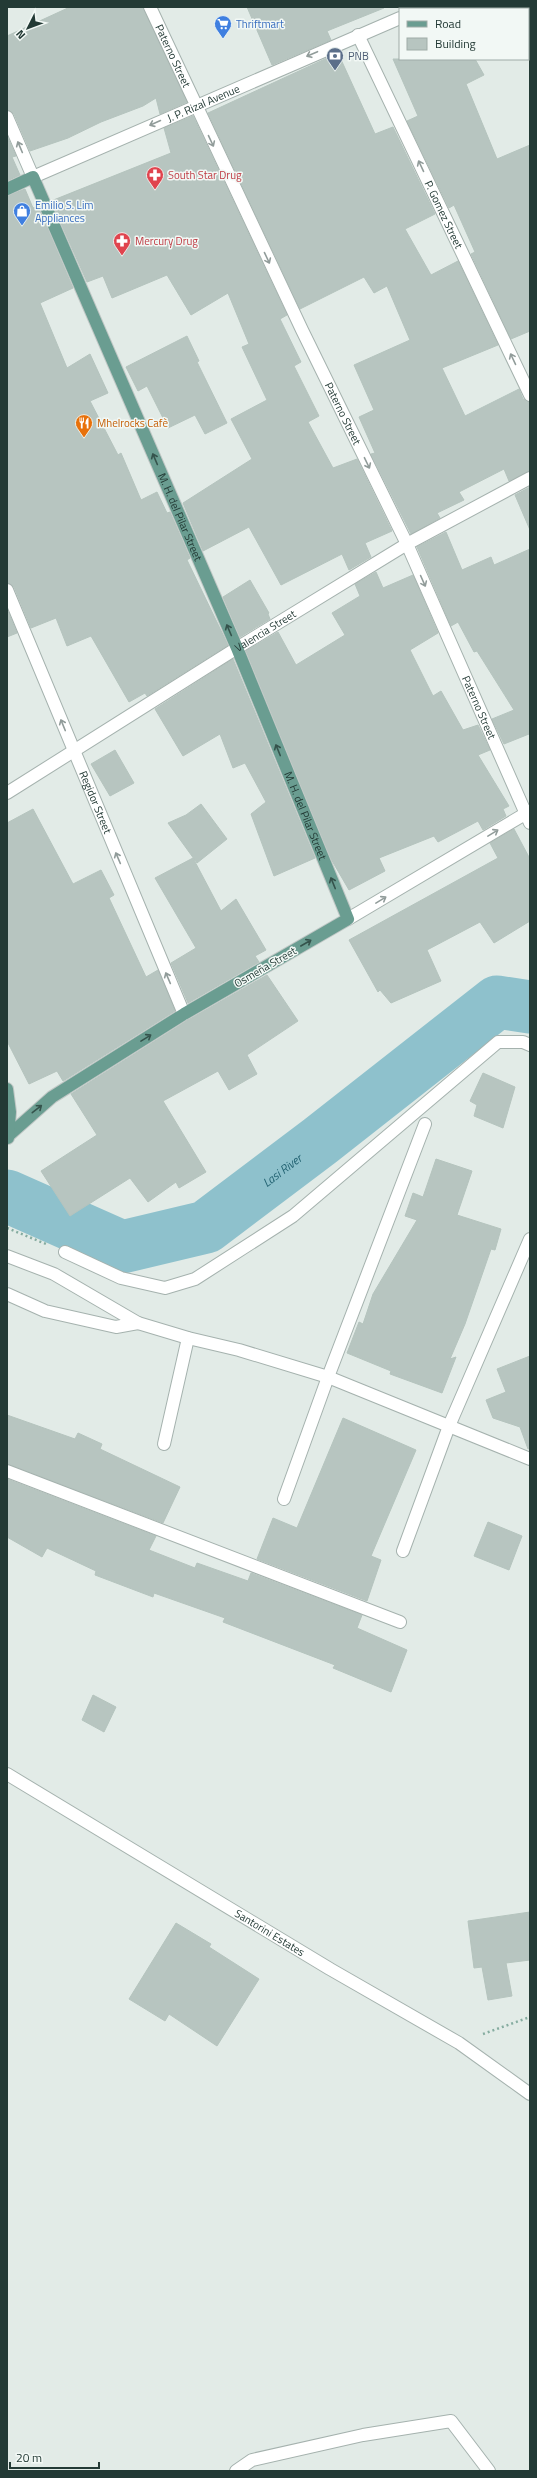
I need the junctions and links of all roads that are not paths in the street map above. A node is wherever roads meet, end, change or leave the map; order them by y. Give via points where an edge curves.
1 (150, 7) edge
2 (399, 18) edge
3 (358, 34) junction
4 (195, 105) junction
5 (7, 117) edge
6 (33, 177) junction
7 (7, 188) edge
8 (530, 395) edge
9 (530, 478) edge
10 (407, 544) junction
11 (7, 590) edge
12 (237, 648) junction
13 (74, 752) junction
14 (7, 792) edge
15 (528, 816) edge
16 (348, 919) junction
17 (184, 1014) junction
18 (530, 1045) edge
19 (7, 1090) edge
20 (425, 1124) dead end
21 (8, 1138) edge
22 (530, 1240) edge
23 (64, 1252) road end
24 (7, 1256) edge
25 (7, 1294) edge
26 (138, 1323) junction
27 (188, 1338) junction
28 (328, 1377) junction
29 (450, 1426) junction
30 (164, 1444) dead end
31 (530, 1459) edge
32 (7, 1471) edge
33 (284, 1499) dead end
34 (403, 1551) dead end
35 (400, 1622) dead end
36 (7, 1774) edge
37 (530, 2094) edge
38 (236, 2471) edge
39 (489, 2471) edge

1 - 4 street, Paterno Street
2 - 3 street, J. P. Rizal Avenue
3 -> 4 street, J. P. Rizal Avenue
8 -> 3 street, P. Gomez Street
4 -> 6 street, J. P. Rizal Avenue
4 -> 10 street, Paterno Street
6 -> 5 street, M. H. del Pilar Street
6 - 7 main road, J. P. Rizal Avenue
12 -> 6 main road, M. H. del Pilar Street
9 - 10 street, Valencia Street
10 - 12 street, Valencia Street
10 -> 15 street, Paterno Street
13 -> 11 street, Regidor Street
12 - 13 street, Valencia Street
16 -> 12 main road, M. H. del Pilar Street
13 - 14 street, Valencia Street
17 -> 13 street, Regidor Street
16 -> 15 street, Osmeña Street
17 -> 16 main road, Osmeña Street
21 -> 17 main road, Osmeña Street via 52,1097
18 - 23 street via 523,1042 498,1042 293,1216 195,1279 165,1288 121,1278
19 - 21 main road via 10,1112
20 - 28 street
22 - 29 street
24 - 26 street via 54,1274
25 - 26 street via 45,1311 116,1327
26 - 27 street
27 - 28 street via 239,1350
27 - 30 street
28 - 29 street
28 - 33 street
29 - 31 street
29 - 34 street
32 - 35 street
36 - 37 street, Santorini Estates via 330,1969 459,2043
38 - 39 street via 252,2460 363,2435 450,2421

